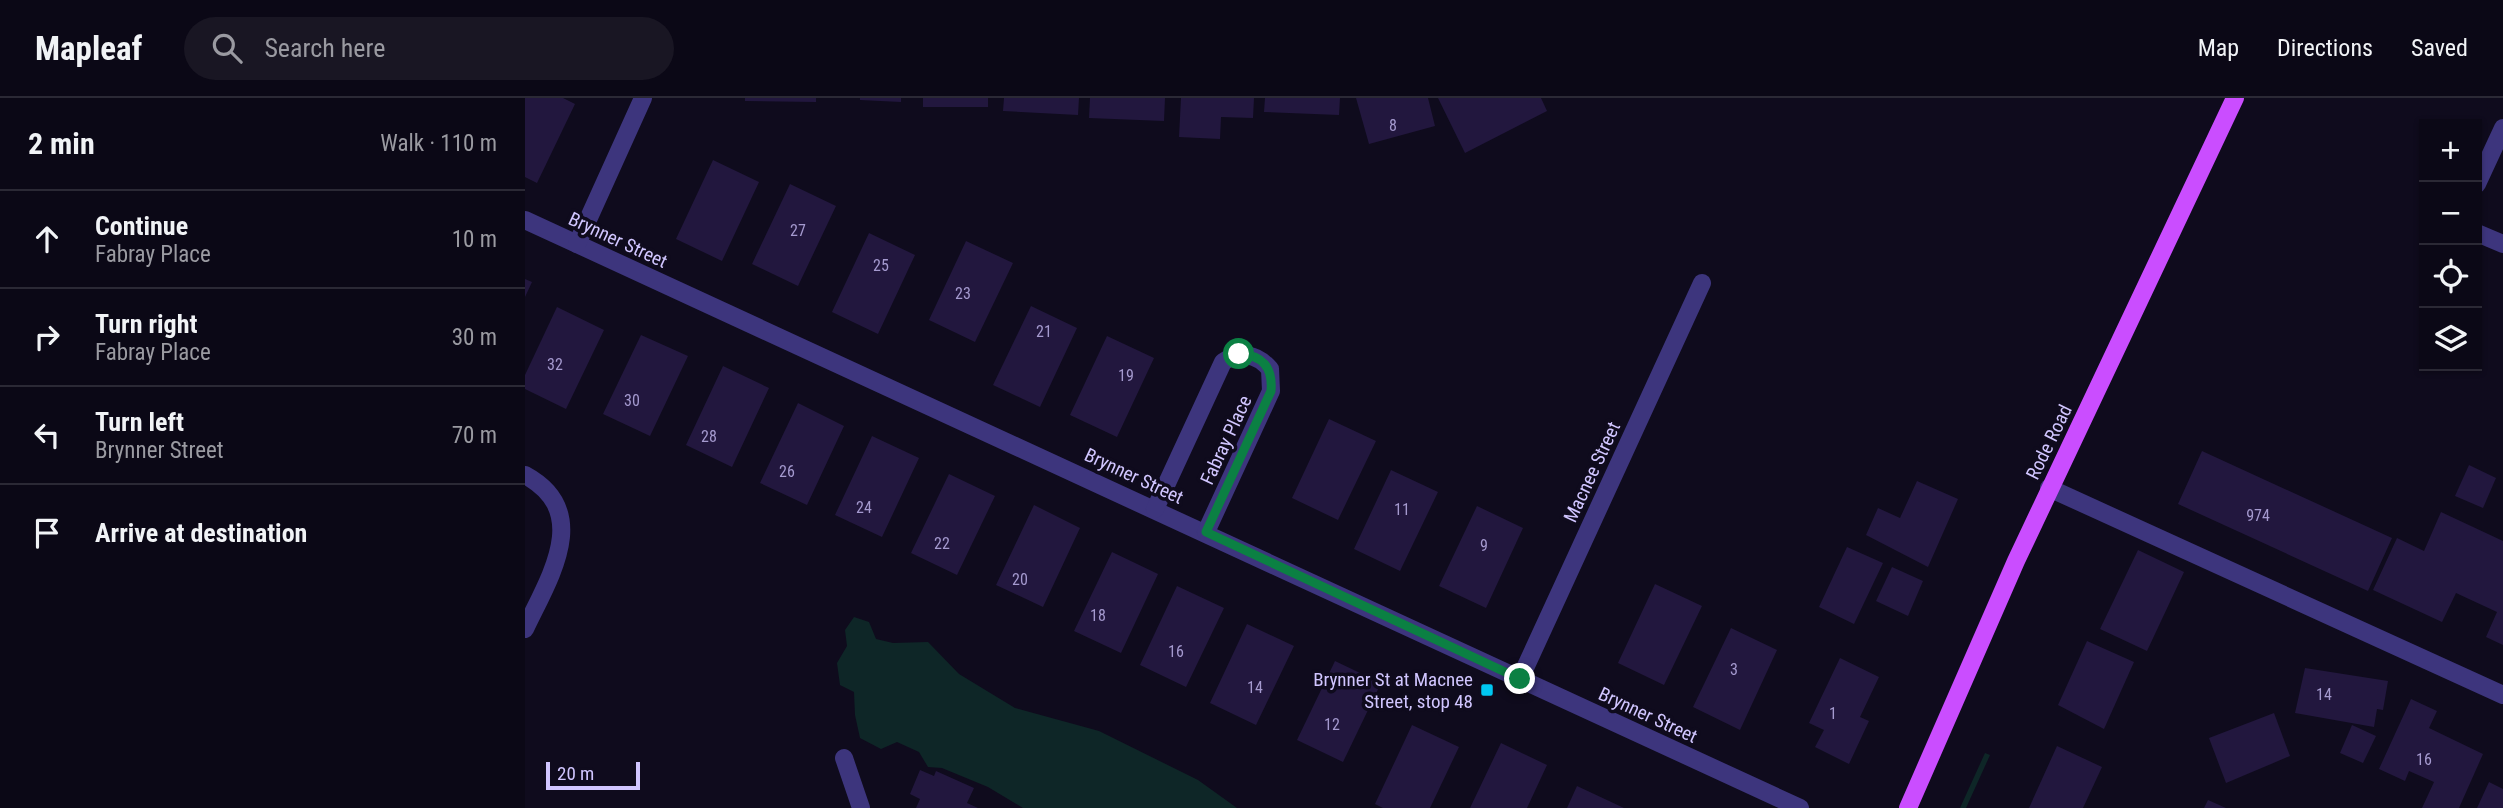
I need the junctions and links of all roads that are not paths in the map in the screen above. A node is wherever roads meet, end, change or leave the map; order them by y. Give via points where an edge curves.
1 (643, 98) edge
2 (2235, 98) edge
3 (2503, 128) edge
4 (2478, 182) edge
5 (525, 220) edge
6 (2482, 235) edge
7 (577, 244) junction
8 (2503, 244) edge
9 (1702, 283) dead end
10 (525, 475) edge
11 (2049, 488) junction
12 (1154, 509) junction
13 (1206, 532) junction
14 (525, 629) edge
15 (1520, 679) junction
16 (2503, 695) edge
17 (843, 758) dead end
18 (862, 808) edge
19 (1800, 808) edge
20 (1908, 808) edge

1 - 7 street
2 - 11 main road, Rode Road
3 - 4 street
5 - 7 street, Brynner Street
6 - 8 street
7 - 12 street, Brynner Street
9 - 15 street, Macnee Street
10 - 14 street via 552,497 562,526 557,559
11 - 16 street
11 - 20 main road, Rode Road
12 - 13 street, Brynner Street
12 - 13 street, Fabray Place via 1223,362 1239,354 1257,358 1270,369 1271,391
13 - 15 street, Brynner Street
15 - 19 street, Brynner Street
17 - 18 street

